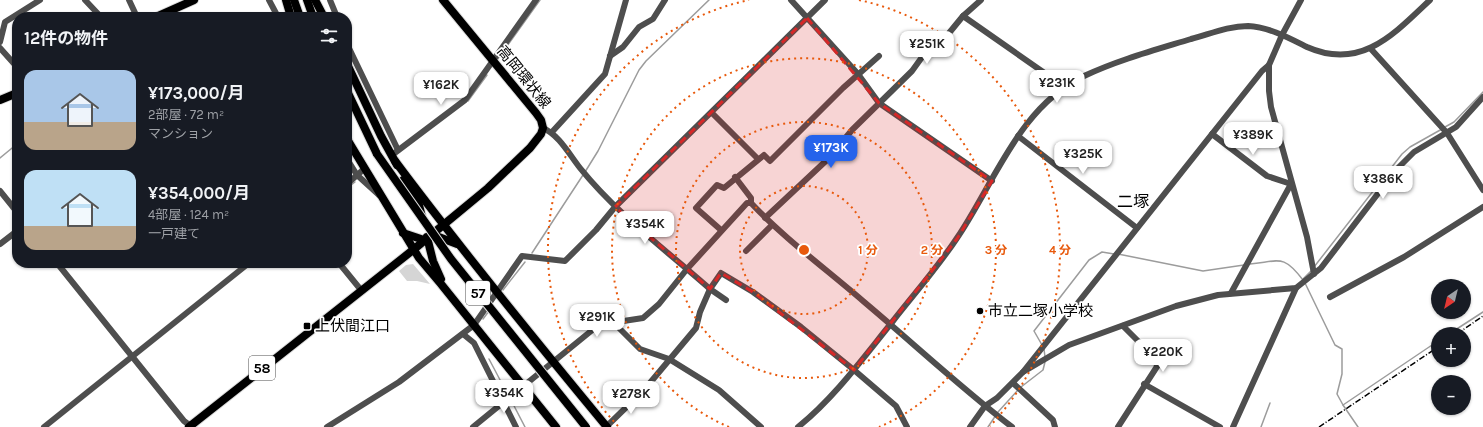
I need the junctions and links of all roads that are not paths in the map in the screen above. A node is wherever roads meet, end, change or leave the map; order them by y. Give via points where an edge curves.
1 (40, 0) edge
2 (85, 0) edge
3 (129, 0) edge
4 (194, 0) edge
5 (269, 0) edge
6 (286, 0) edge
7 (294, 0) edge
8 (307, 0) edge
9 (316, 0) edge
10 (330, 0) edge
11 (443, 0) edge
12 (536, 0) edge
13 (626, 0) edge
14 (665, 0) edge
15 (791, 0) edge
16 (825, 0) edge
17 (981, 0) edge
18 (1302, 0) edge
19 (1430, 0) edge
20 (21, 12) edge
21 (96, 12) edge
22 (135, 12) edge
23 (167, 12) edge
24 (275, 12) edge
25 (290, 12) edge
26 (298, 12) edge
27 (311, 12) edge
28 (322, 12) edge
29 (335, 12) edge
30 (963, 16) junction
31 (12, 18) edge
32 (807, 18) junction
33 (1282, 35) junction
34 (0, 42) edge
35 (0, 48) edge
36 (1371, 49) junction
37 (352, 56) edge
38 (610, 56) junction
39 (879, 56) dead end
40 (12, 61) edge
41 (493, 61) junction
42 (1269, 65) junction
43 (858, 74) junction
44 (352, 75) edge
45 (1061, 89) junction
46 (12, 95) edge
47 (1483, 97) edge
48 (0, 100) edge
49 (352, 102) edge
50 (879, 103) junction
51 (352, 112) edge
52 (712, 113) junction
53 (543, 128) junction
54 (552, 132) junction
55 (1447, 133) junction
56 (1212, 134) junction
57 (1018, 136) junction
58 (352, 148) edge
59 (377, 154) junction
60 (395, 155) junction
61 (758, 159) junction
62 (352, 167) edge
63 (364, 169) junction
64 (357, 175) junction
65 (735, 177) junction
66 (352, 180) edge
67 (992, 181) junction
68 (1291, 184) junction
69 (1483, 190) edge
70 (0, 191) edge
71 (381, 197) junction
72 (751, 203) junction
73 (12, 206) edge
74 (1483, 207) edge
75 (615, 208) junction
76 (765, 218) junction
77 (442, 224) junction
78 (772, 225) junction
79 (1137, 228) junction
80 (721, 230) junction
81 (403, 233) junction
82 (12, 235) edge
83 (428, 237) junction
84 (0, 244) edge
85 (461, 246) junction
86 (413, 250) junction
87 (746, 251) dead end
88 (62, 268) edge
89 (243, 268) edge
90 (343, 268) edge
91 (687, 268) junction
92 (1314, 274) junction
93 (444, 288) junction
94 (1296, 288) junction
95 (710, 289) junction
96 (360, 290) junction
97 (497, 293) junction
98 (1232, 293) junction
99 (1330, 297) dead end
100 (726, 300) dead end
101 (613, 322) junction
102 (890, 324) junction
103 (474, 325) junction
104 (1123, 326) junction
105 (463, 334) junction
106 (133, 356) junction
107 (669, 359) junction
108 (552, 362) junction
109 (854, 370) junction
110 (1023, 372) junction
111 (1013, 383) junction
112 (1144, 384) junction
113 (523, 386) junction
114 (504, 402) junction
115 (984, 406) junction
116 (191, 426) edge
117 (44, 427) edge
118 (327, 427) edge
119 (473, 427) edge
120 (516, 427) edge
121 (556, 427) edge
122 (586, 427) edge
123 (607, 427) edge
124 (761, 427) edge
125 (798, 427) edge
126 (907, 427) edge
127 (970, 427) edge
128 (1012, 427) edge
129 (1055, 427) edge
130 (1118, 427) edge
131 (1220, 427) edge
132 (1233, 427) edge

1 - 20 street
2 - 21 street
3 - 22 street
4 - 23 main road
5 - 24 street
6 - 25 main road
7 - 26 main road
8 - 27 main road
9 - 28 main road
10 - 29 street
11 - 41 main road, 高岡環状線
12 - 41 street
13 - 38 street
14 - 38 street via 653,19 639,27 623,47
15 - 32 street
16 - 32 street
17 - 30 street
18 - 33 street
19 - 36 street via 1395,33
30 - 45 street via 1056,81
30 - 50 street via 945,38 925,52 912,71
31 - 34 street via 5,22
32 - 43 street
32 - 52 street
33 - 36 street via 1316,51 1334,54 1351,54
33 - 42 street
33 - 45 street via 1250,26 1224,29 1110,65
35 - 40 street
36 - 55 street
37 - 60 street
38 - 54 street via 605,74
39 - 43 street
41 - 53 main road, 高岡環状線 via 536,113
41 - 60 street via 465,100
42 - 56 street
42 - 68 street via 1268,91
43 - 50 street
43 - 61 street via 770,161 764,155
44 - 60 main road via 381,136
45 - 57 street via 1036,111
46 - 48 main road
47 - 55 street via 1456,127
49 - 59 main road, 57
50 - 67 street
50 - 76 street via 829,158
51 - 59 main road, 57
52 - 61 street
52 - 75 street
53 - 54 street
53 - 77 main road, 高岡環状線 via 541,134 520,158 488,188
54 - 75 street
55 - 69 street
55 - 92 street via 1414,152 1396,170
56 - 68 street via 1267,176
56 - 79 street
57 - 67 street
57 - 79 street
58 - 63 main road
59 - 122 main road, 57, bridge via 451,259
60 - 77 main road
60 - 83 main road via 400,176 419,205
61 - 65 street
62 - 64 street
63 - 64 street
63 - 71 main road
64 - 66 street
64 - 71 street
65 - 72 street
65 - 80 street via 724,188 717,184 696,208
67 - 102 street via 957,239
68 - 92 street
68 - 98 street
70 - 73 street
71 - 81 main road
72 - 76 street
72 - 80 street via 747,203
74 - 99 street via 1404,257
75 - 91 street
75 - 97 street via 565,261 522,256
76 - 78 street
77 - 83 main road, 高岡環状線
77 - 85 main road, 57
78 - 87 street
78 - 102 street
79 - 110 street
80 - 91 street
81 - 83 main road
81 - 86 main road
82 - 84 street
83 - 85 main road
83 - 86 main road, 高岡環状線
83 - 93 main road via 433,261
85 - 97 main road, 57
86 - 93 main road, 57
86 - 96 main road, 58
88 - 106 street
89 - 106 street
90 - 96 street
91 - 95 street
91 - 101 street via 659,304 643,318
92 - 94 street
93 - 103 main road, 57
94 - 98 street
94 - 132 street
95 - 100 street
95 - 107 street via 696,328
95 - 109 street via 721,273 789,318
96 - 116 main road, 58
97 - 103 street
97 - 108 main road, 57
98 - 104 street via 1208,297
101 - 107 street via 640,349
101 - 108 street via 596,327
102 - 109 street
102 - 115 street
103 - 105 street
103 - 113 main road, 57
104 - 110 street via 1069,345
104 - 112 street via 1145,348 1148,357 1158,365
105 - 114 street via 474,343
105 - 118 street via 399,382
106 - 116 street via 184,421
106 - 117 street
107 - 123 street via 644,390
107 - 124 street via 719,390
108 - 113 street
108 - 123 main road, 57
109 - 125 street
109 - 126 street via 896,406
110 - 111 street
111 - 115 street
111 - 129 street via 1053,420
112 - 130 street
112 - 131 street
113 - 114 street
113 - 121 main road, 57
114 - 119 street
114 - 120 street
115 - 127 street
115 - 128 street

